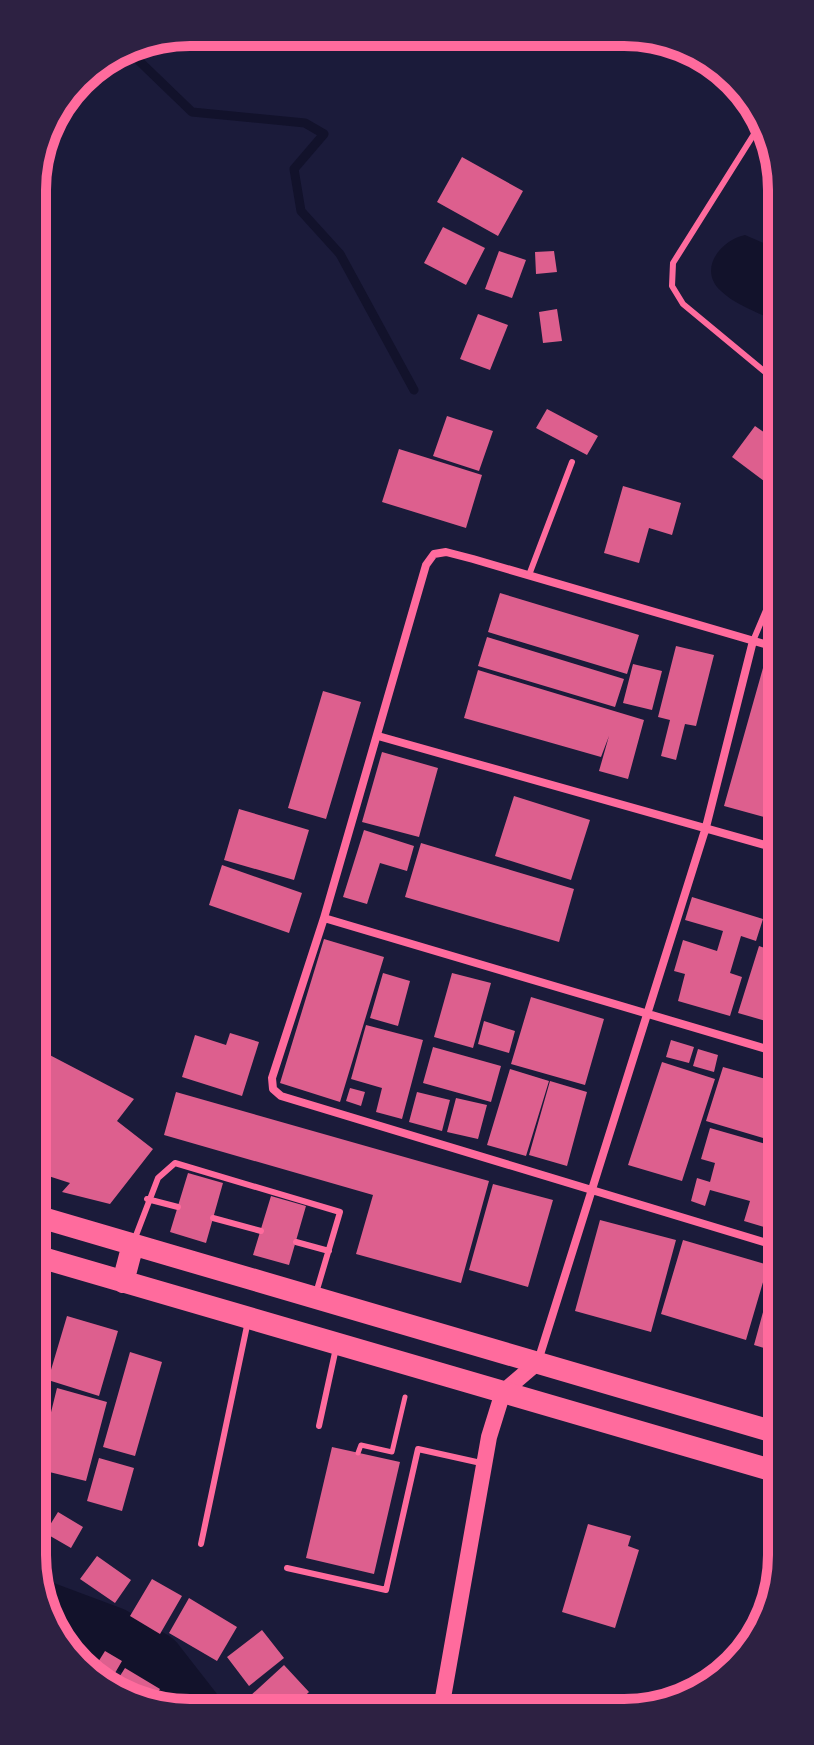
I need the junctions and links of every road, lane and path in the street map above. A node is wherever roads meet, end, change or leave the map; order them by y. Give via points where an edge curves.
1 (755, 132) edge
2 (768, 375) edge
3 (572, 462) dead end
4 (529, 575) junction
5 (768, 606) edge
6 (753, 641) junction
7 (768, 645) edge
8 (378, 736) junction
9 (706, 827) junction
10 (768, 846) edge
11 (324, 918) junction
12 (647, 1014) junction
13 (768, 1049) edge
14 (593, 1193) junction
15 (147, 1199) junction
16 (178, 1207) dead end
17 (213, 1218) dead end
18 (46, 1219) edge
19 (261, 1231) dead end
20 (296, 1242) dead end
21 (133, 1244) junction
22 (768, 1244) edge
23 (329, 1251) junction
24 (46, 1259) edge
25 (123, 1282) junction
26 (315, 1297) junction
27 (248, 1320) junction
28 (337, 1346) junction
29 (538, 1362) junction
30 (503, 1392) junction
31 (405, 1397) dead end
32 (319, 1426) dead end
33 (768, 1430) edge
34 (358, 1453) dead end
35 (485, 1464) junction
36 (768, 1469) edge
37 (201, 1544) dead end
38 (287, 1568) dead end
39 (443, 1699) edge

1 - 2 lane via 673,263 672,286 683,304
3 - 4 lane
4 - 6 street
4 - 8 street via 446,552 434,554 426,565
5 - 6 lane
6 - 7 street
6 - 9 street
8 - 9 street
8 - 11 street
9 - 10 street
9 - 12 street
11 - 12 street
11 - 14 street via 272,1078 273,1089 281,1096
12 - 13 street
12 - 14 street
14 - 22 street
14 - 29 street
15 - 16 lane
15 - 21 lane
15 - 23 lane via 158,1178 175,1163 340,1212
17 - 19 lane
18 - 21 highway
20 - 23 lane
21 - 25 highway
21 - 26 highway
23 - 26 lane
24 - 25 highway
25 - 27 highway
26 - 29 highway
27 - 28 highway
27 - 37 lane
28 - 30 highway
28 - 32 lane
29 - 30 main road
29 - 33 highway
30 - 35 main road
30 - 36 highway
31 - 34 path via 392,1452 361,1445
35 - 38 lane via 418,1449 386,1590
35 - 39 main road

